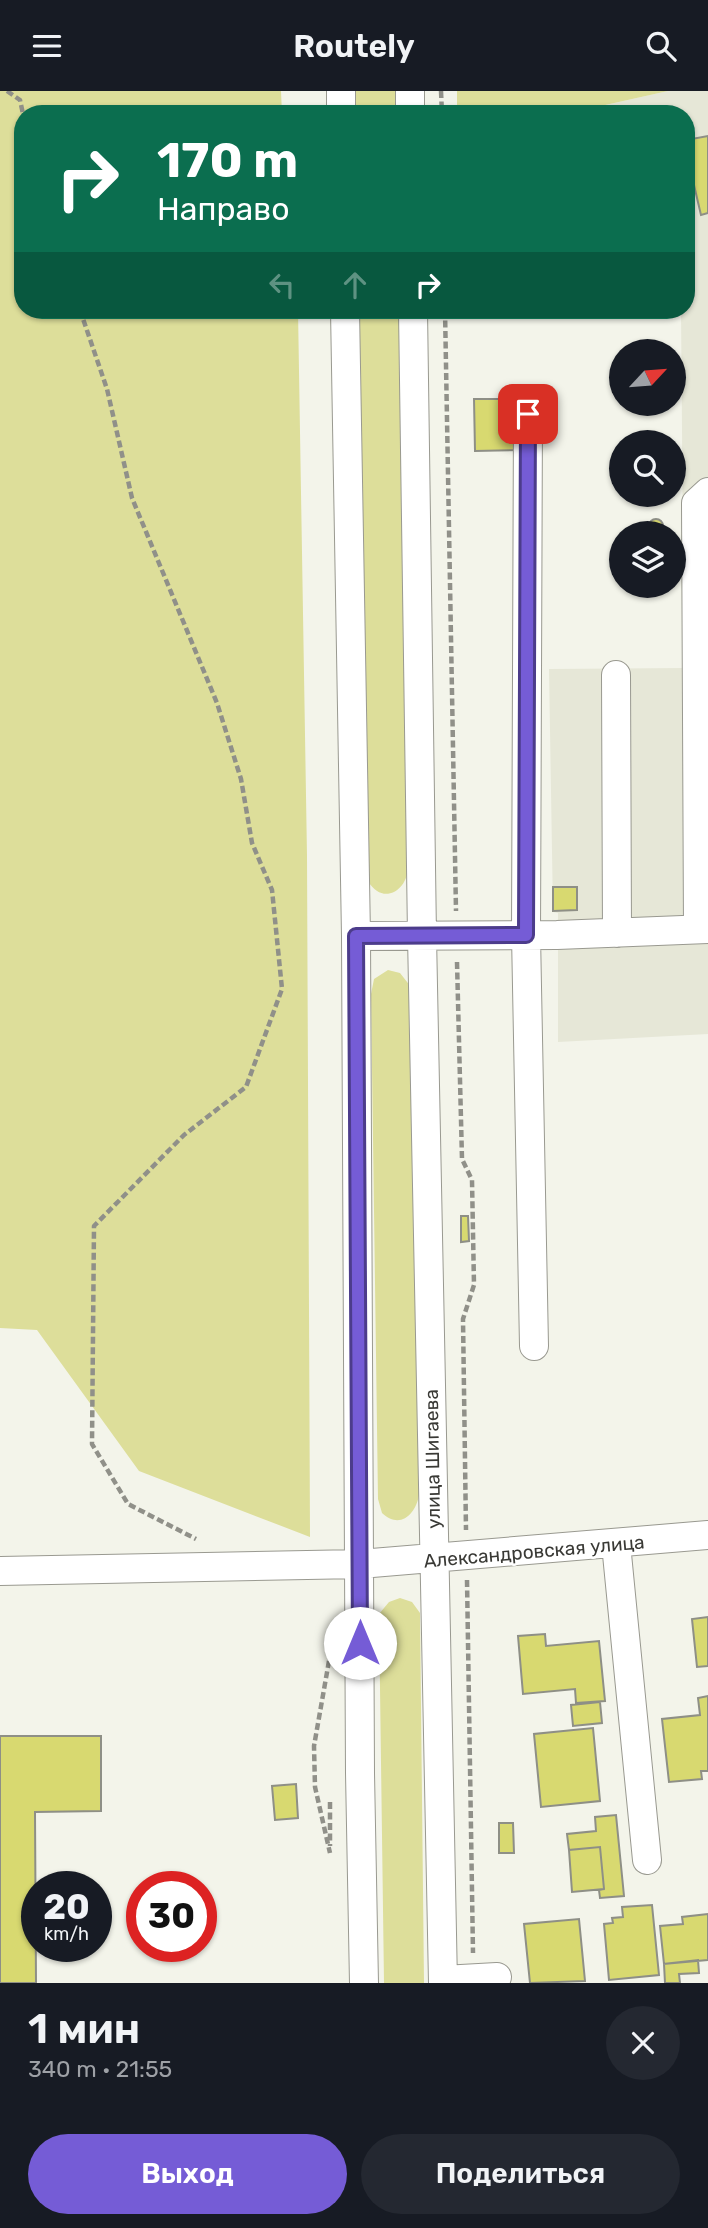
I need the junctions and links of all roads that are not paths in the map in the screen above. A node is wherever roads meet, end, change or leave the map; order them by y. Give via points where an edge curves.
1 (345, 319) edge
2 (413, 319) edge
3 (528, 414) dead end
4 (708, 492) edge
5 (702, 584) edge
6 (616, 675) dead end
7 (702, 701) edge
8 (703, 929) edge
9 (617, 933) junction
10 (526, 935) junction
11 (356, 936) junction
12 (422, 936) junction
13 (534, 1346) dead end
14 (708, 1535) edge
15 (616, 1544) junction
16 (434, 1559) junction
17 (360, 1565) junction
18 (0, 1571) edge
19 (647, 1860) dead end
20 (485, 1977) road end
21 (443, 1981) edge
22 (364, 1983) edge

1 - 11 street
2 - 12 street, улица Шигаева
3 - 10 street
4 - 5 street via 695,503
5 - 7 street
6 - 9 street
7 - 8 street
8 - 9 street
9 - 10 street
10 - 12 street
10 - 13 street
11 - 12 street
11 - 17 street
12 - 16 street, улица Шигаева
14 - 15 street, Александровская улица
15 - 16 street, Александровская улица
15 - 19 street
16 - 17 street, Александровская улица
16 - 21 street, улица Шигаева
17 - 18 street, Александровская улица
17 - 22 street
20 - 21 street

